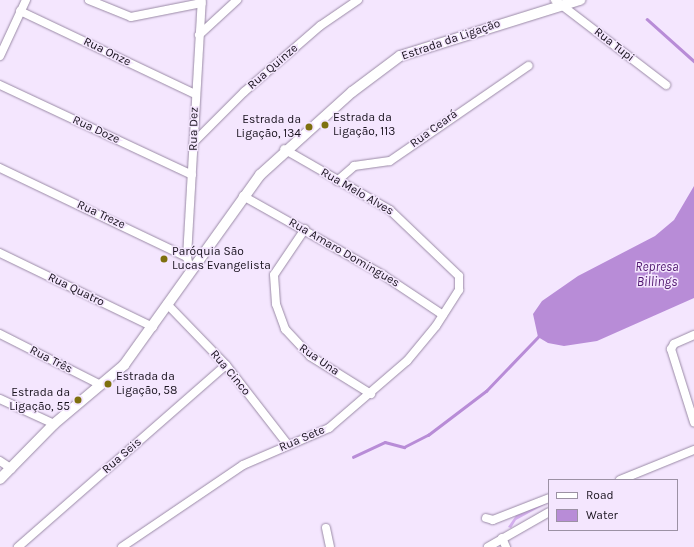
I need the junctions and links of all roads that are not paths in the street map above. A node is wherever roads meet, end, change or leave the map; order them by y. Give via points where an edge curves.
1 (26, 0) edge
2 (89, 0) edge
3 (237, 0) edge
4 (358, 0) edge
5 (580, 0) edge
6 (202, 1) edge
7 (559, 3) edge
8 (20, 11) junction
9 (199, 35) junction
10 (0, 56) edge
11 (528, 66) dead end
12 (0, 85) edge
13 (666, 85) dead end
14 (195, 94) junction
15 (194, 142) junction
16 (284, 149) junction
17 (0, 168) edge
18 (192, 175) junction
19 (337, 181) junction
20 (243, 196) junction
21 (305, 229) junction
22 (0, 253) edge
23 (187, 257) junction
24 (190, 271) junction
25 (459, 276) joint
26 (167, 304) junction
27 (443, 315) junction
28 (153, 327) junction
29 (0, 334) edge
30 (694, 335) edge
31 (226, 365) junction
32 (101, 385) junction
33 (371, 394) junction
34 (0, 399) edge
35 (694, 422) edge
36 (54, 424) junction
37 (288, 445) junction
38 (694, 450) edge
39 (0, 461) edge
40 (12, 469) junction
41 (0, 479) edge
42 (622, 479) edge
43 (548, 498) edge
44 (548, 513) edge
45 (486, 518) dead end
46 (326, 528) dead end
47 (502, 538) junction
48 (18, 547) edge
49 (122, 547) edge
50 (330, 547) edge
51 (488, 547) edge
52 (506, 547) edge

1 - 8 street
2 - 6 street via 131,16
3 - 9 street
4 - 15 street, Rua Quinze via 320,26 244,92
5 - 7 street, Estrada da Ligação
6 - 9 street, Rua Dez
7 - 13 street, Rua Tupi
7 - 16 street, Estrada da Ligação via 400,56
8 - 10 street
8 - 14 street, Rua Onze
9 - 14 street, Rua Dez
11 - 19 street, Rua Ceará via 390,161 354,166
12 - 18 street, Rua Doze
14 - 15 street, Rua Dez
15 - 18 street, Rua Dez
16 - 19 street, Rua Melo Alves
16 - 20 street, Estrada da Ligação
17 - 23 street, Rua Treze
18 - 23 street, Rua Dez
19 - 25 street, Rua Melo Alves via 390,210
20 - 21 street, Rua Amaro Domingues
20 - 24 street, Estrada da Ligação
21 - 27 street, Rua Amaro Domingues
21 - 33 street, Rua Una via 274,275 276,304 284,329 310,356
22 - 28 street, Rua Quatro
23 - 24 street
24 - 26 street, Estrada da Ligação
25 - 27 street, Rua Sete via 459,290
26 - 28 street, Estrada da Ligação
26 - 31 street, Rua Cinco
27 - 33 street, Rua Sete via 407,361
28 - 32 street, Estrada da Ligação via 124,365
29 - 32 street, Rua Três
30 - 35 street via 674,344 671,349
31 - 37 street, Rua Cinco
31 - 48 street, Rua Seis
32 - 36 street, Estrada da Ligação
33 - 37 street, Rua Sete via 329,428
34 - 36 street
36 - 40 street, Estrada da Ligação
37 - 49 street, Rua Sete via 243,465
38 - 42 street
39 - 40 street
40 - 41 street, Estrada da Ligação
43 - 45 street via 522,505 493,520
44 - 47 street
46 - 50 street
47 - 51 street
47 - 52 street

